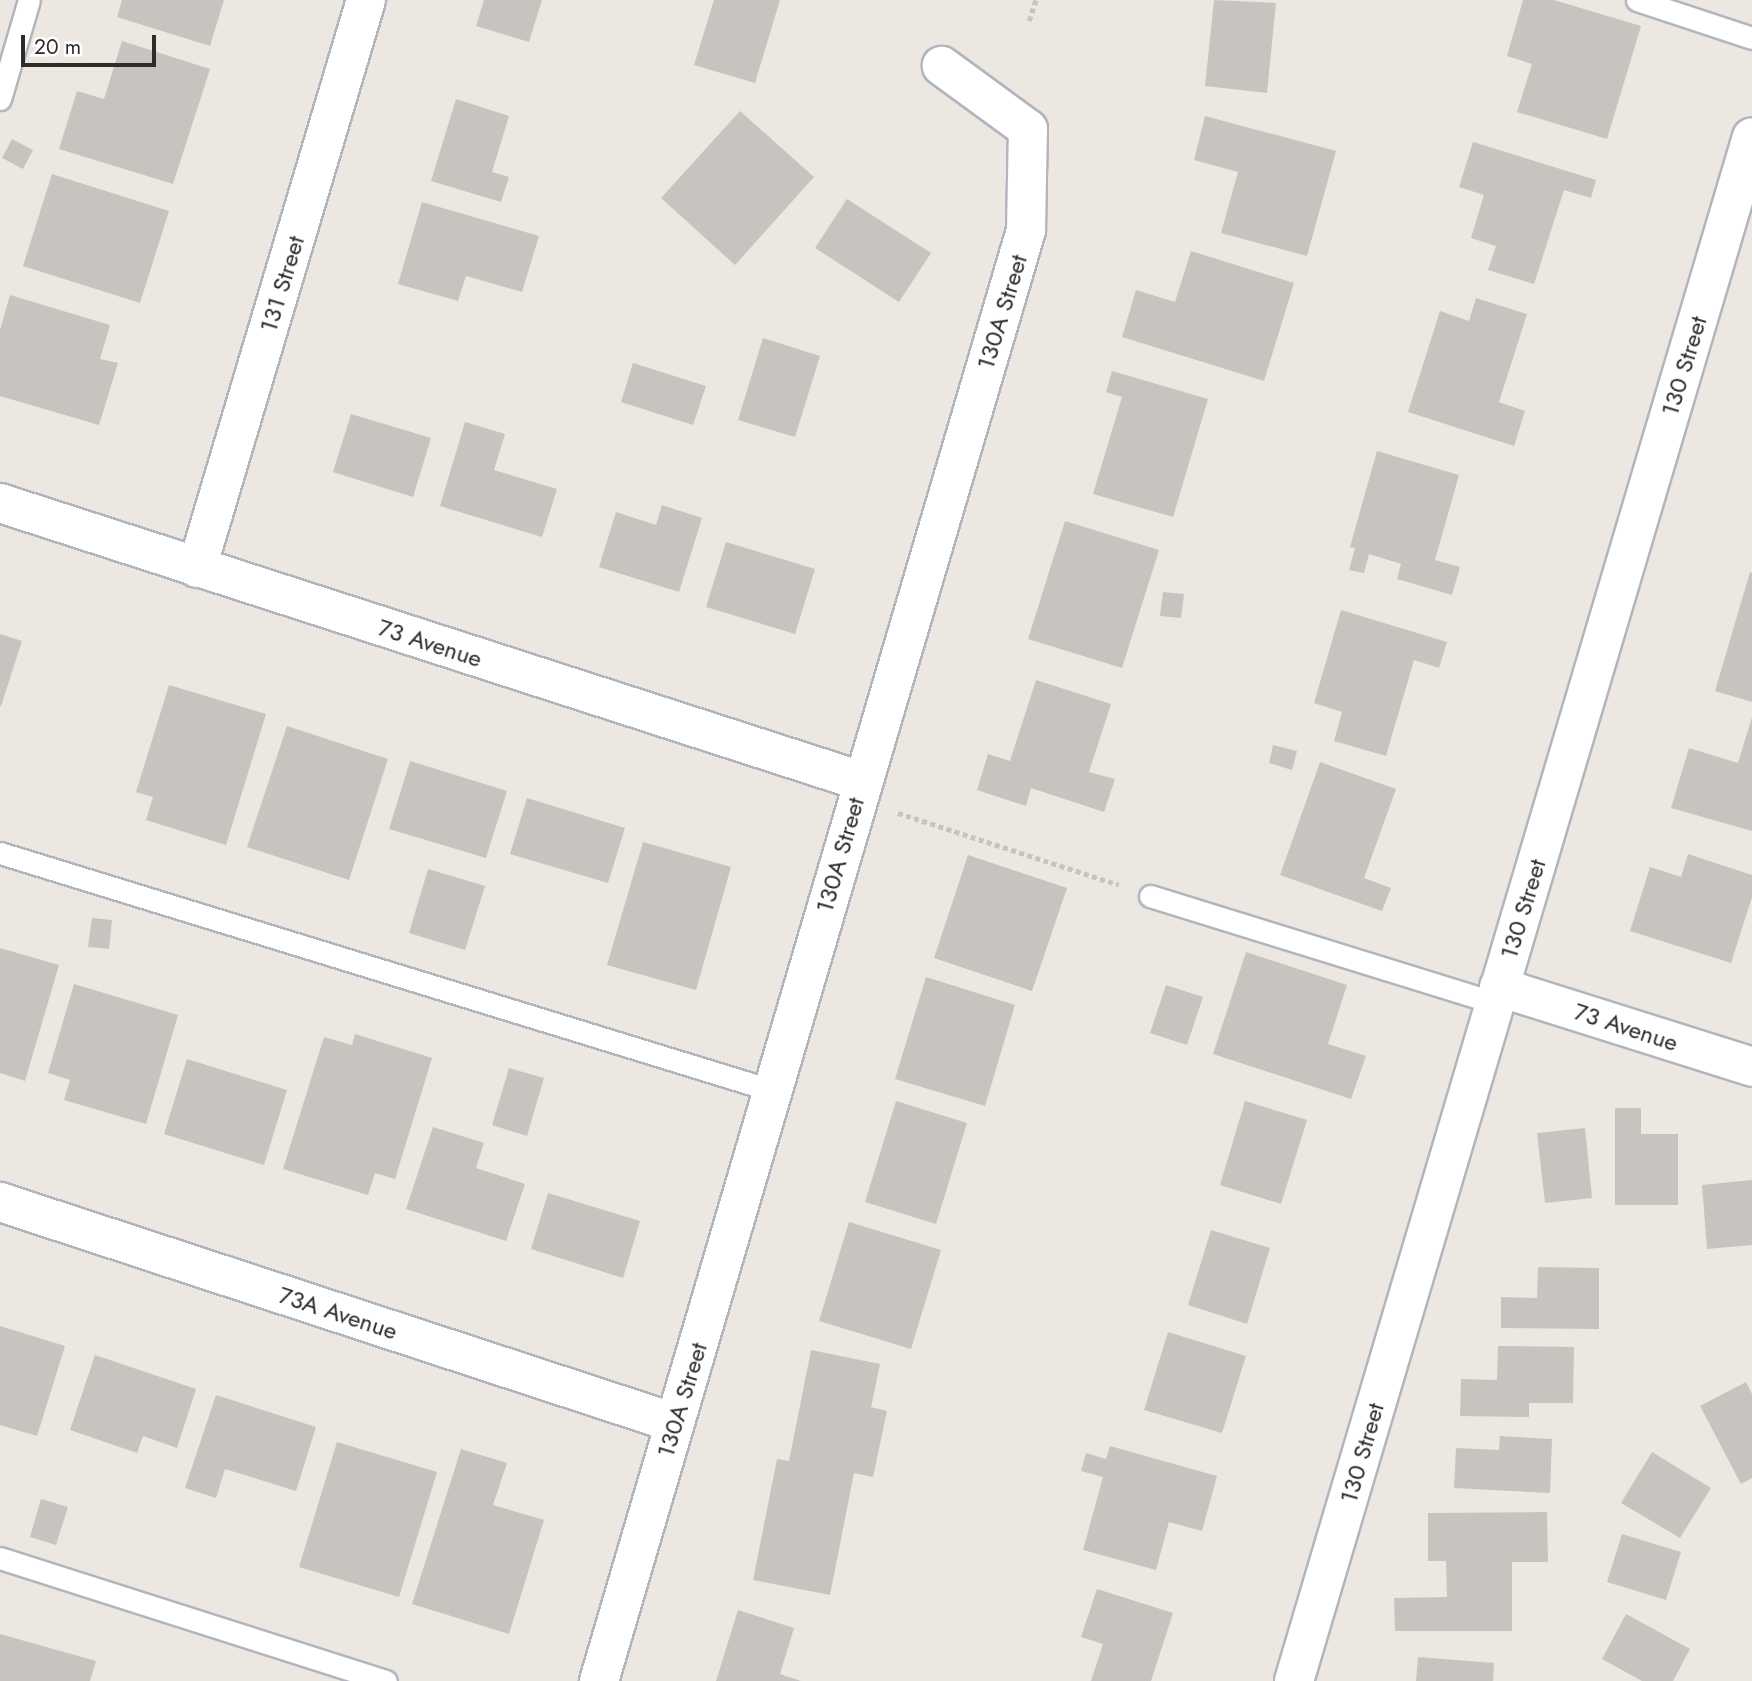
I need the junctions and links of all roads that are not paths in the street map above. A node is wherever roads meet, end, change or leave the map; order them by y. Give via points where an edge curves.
1 (29, 0) edge
2 (366, 0) edge
3 (1637, 0) edge
4 (1752, 38) edge
5 (942, 66) dead end
6 (0, 99) edge
7 (1752, 137) edge
8 (0, 503) edge
9 (197, 568) junction
10 (861, 781) junction
11 (0, 853) edge
12 (1150, 895) road end
13 (1497, 995) junction
14 (1752, 1067) edge
15 (774, 1091) junction
16 (0, 1202) edge
17 (675, 1423) junction
18 (0, 1558) edge
19 (386, 1681) edge
20 (598, 1681) edge
21 (1294, 1681) edge

1 - 6 lane
2 - 9 street, 131 Street
3 - 4 lane
5 - 10 street, 130A Street via 1028,130 1026,230
7 - 13 street, 130 Street
8 - 9 street, 73 Avenue
9 - 10 street, 73 Avenue
10 - 15 street, 130A Street
11 - 15 lane
12 - 13 lane
13 - 14 street, 73 Avenue
13 - 21 street, 130 Street
15 - 17 street, 130A Street
16 - 17 street, 73A Avenue
17 - 20 street, 130A Street
18 - 19 lane

